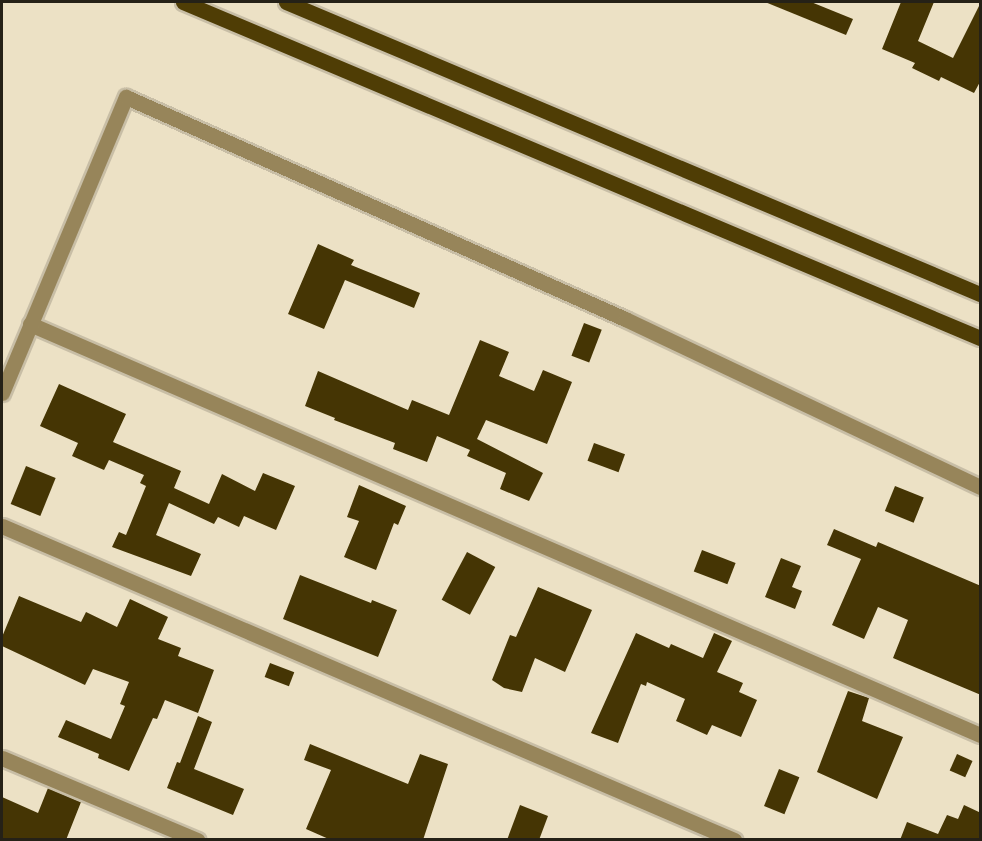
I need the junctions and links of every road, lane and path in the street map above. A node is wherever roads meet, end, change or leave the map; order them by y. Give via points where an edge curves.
1 (183, 2) edge
2 (286, 2) edge
3 (981, 294) edge
4 (30, 324) junction
5 (981, 338) edge
6 (2, 393) edge
7 (981, 487) edge
8 (2, 526) edge
9 (981, 735) edge
10 (2, 758) edge
11 (197, 840) edge
12 (734, 840) edge

1 - 5 main road
2 - 3 main road
4 - 6 street
4 - 7 street via 126,97 625,319
4 - 9 street
8 - 12 street
10 - 11 street

